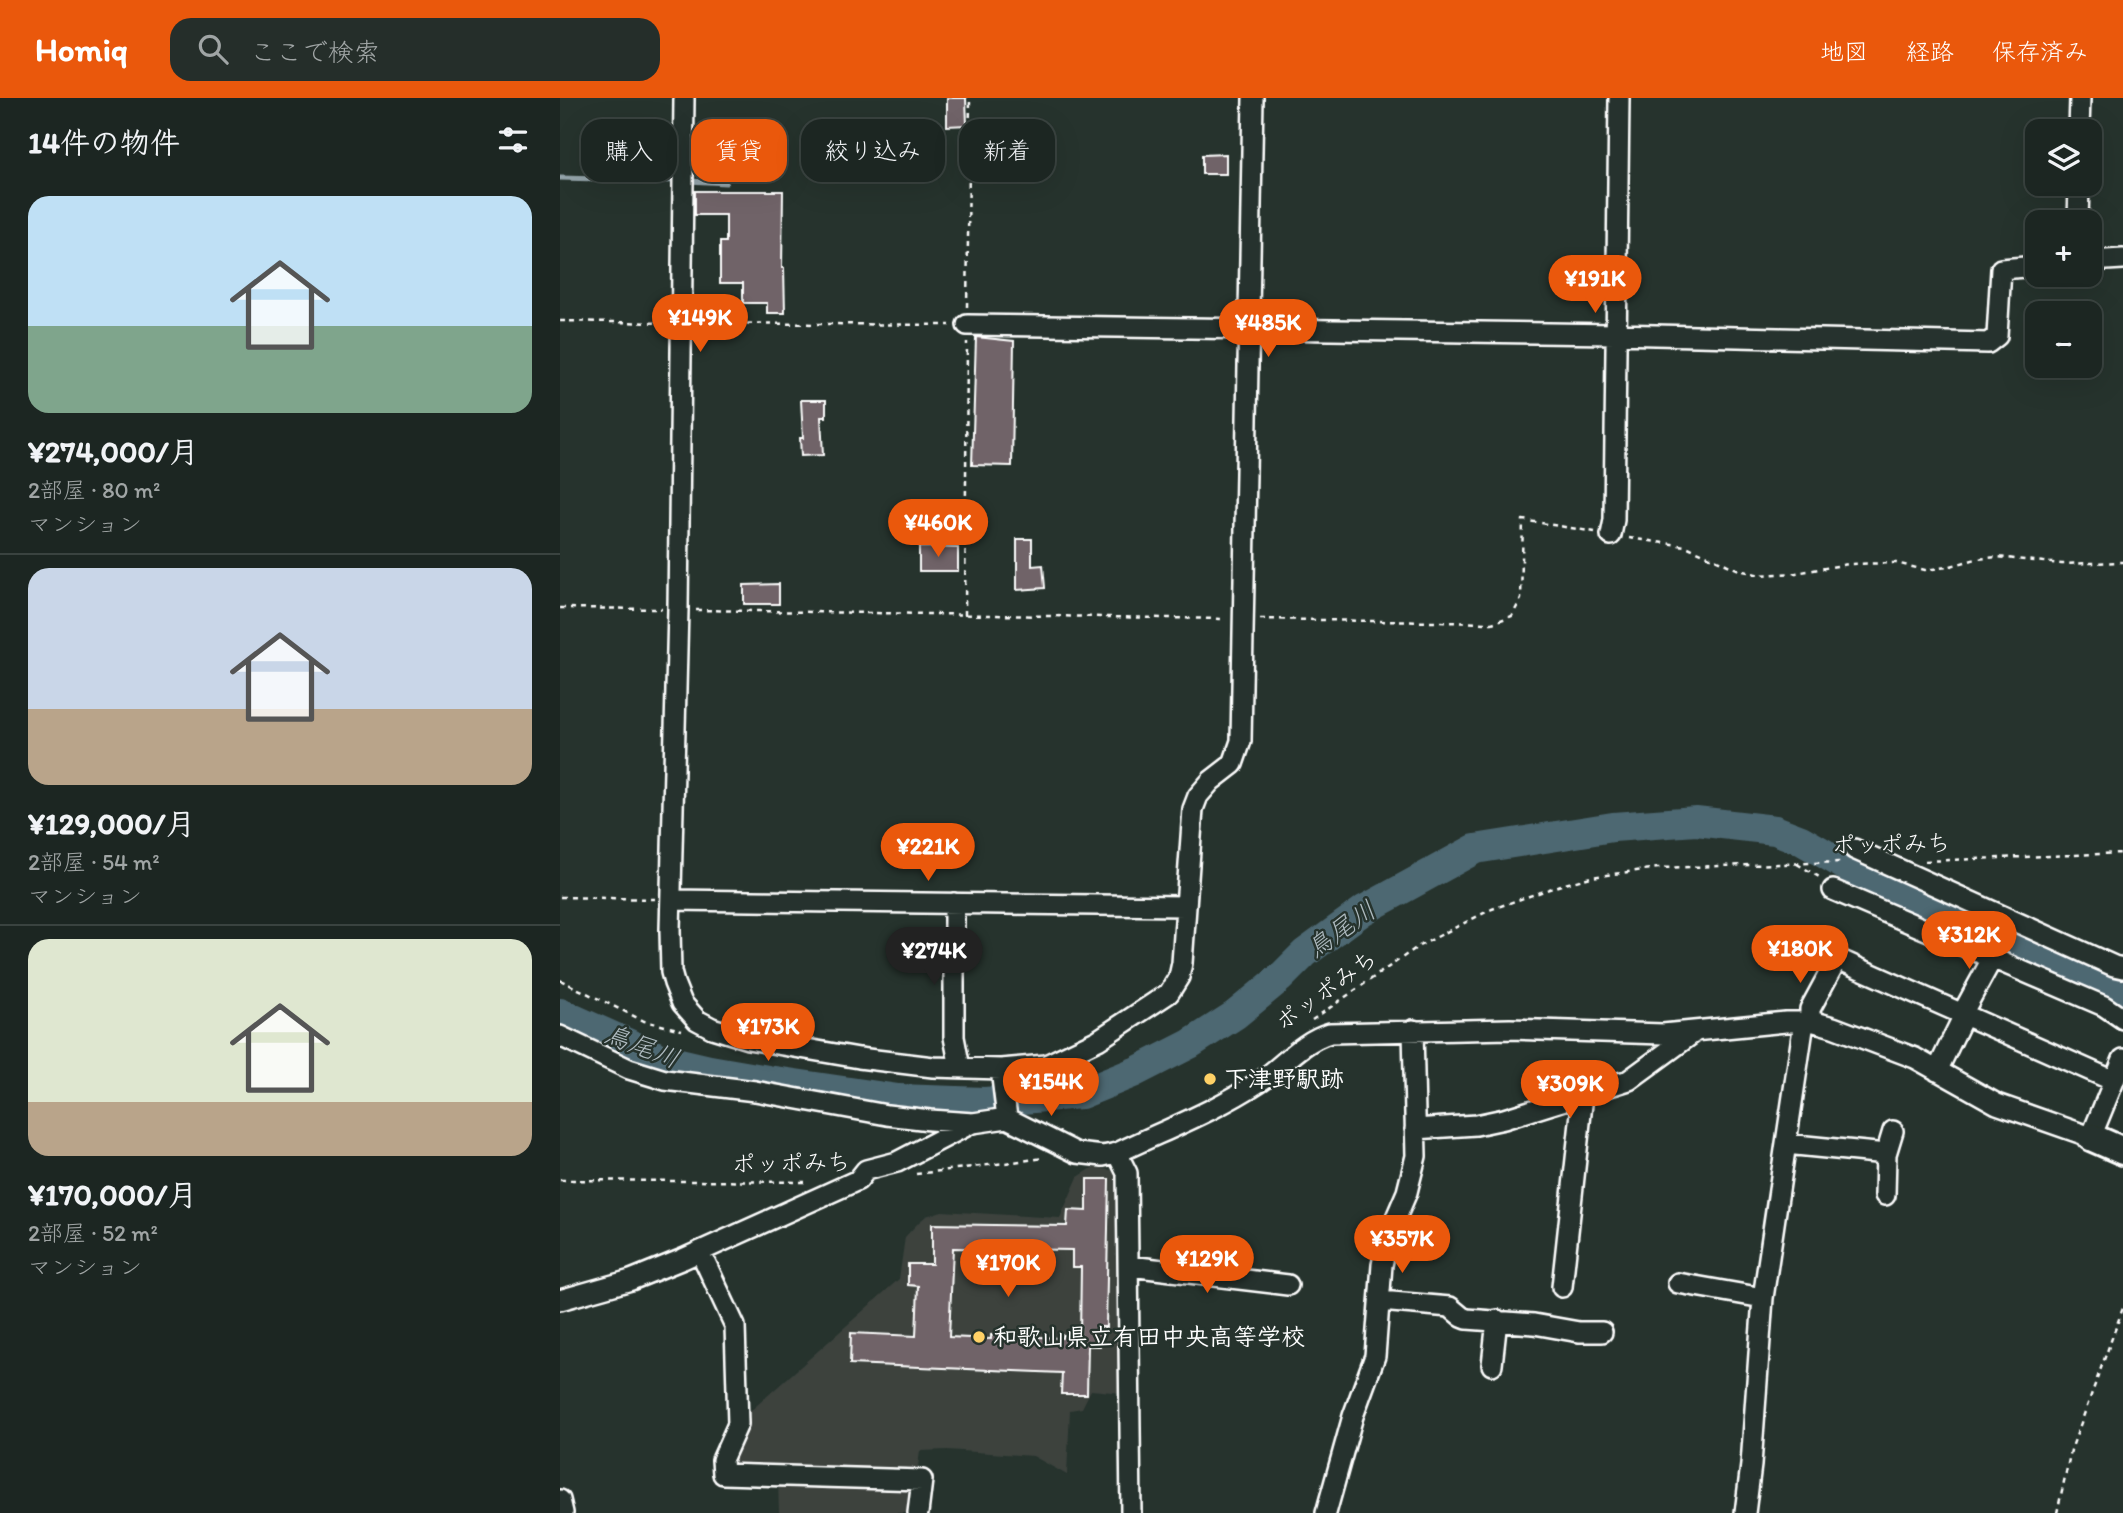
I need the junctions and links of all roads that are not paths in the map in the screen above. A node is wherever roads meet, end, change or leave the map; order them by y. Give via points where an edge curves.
1 (684, 98) edge
2 (1253, 98) edge
3 (1619, 98) edge
4 (2080, 98) edge
5 (2079, 119) edge
6 (2123, 259) edge
7 (2102, 260) edge
8 (2025, 267) edge
9 (967, 326) road end
10 (1249, 331) junction
11 (1615, 334) junction
12 (1611, 535) road end
13 (1866, 857) road end
14 (1833, 890) dead end
15 (671, 900) junction
16 (954, 903) junction
17 (1185, 905) junction
18 (1992, 959) junction
19 (2123, 968) edge
20 (1963, 1014) junction
21 (2123, 1019) edge
22 (1807, 1022) junction
23 (1413, 1030) junction
24 (1696, 1031) junction
25 (560, 1036) edge
26 (960, 1068) junction
27 (2120, 1070) edge
28 (1937, 1071) junction
29 (1002, 1074) junction
30 (1583, 1095) junction
31 (1006, 1115) junction
32 (973, 1123) junction
33 (1415, 1129) junction
34 (1893, 1131) dead end
35 (2091, 1137) junction
36 (1786, 1144) junction
37 (2123, 1151) edge
38 (1118, 1153) junction
39 (1886, 1154) junction
40 (1885, 1195) dead end
41 (701, 1251) junction
42 (1130, 1266) junction
43 (1678, 1283) dead end
44 (1288, 1285) dead end
45 (1562, 1287) dead end
46 (1763, 1298) junction
47 (560, 1300) edge
48 (1380, 1301) junction
49 (1497, 1320) junction
50 (1602, 1332) dead end
51 (1492, 1365) dead end
52 (560, 1500) edge
53 (563, 1513) edge
54 (918, 1513) edge
55 (1131, 1513) edge
56 (1326, 1513) edge
57 (1745, 1513) edge

1 - 15 street
2 - 10 street
3 - 11 street
4 - 5 street
6 - 7 street
8 - 11 street via 2001,269 1997,336 1987,343
9 - 10 street
10 - 11 street
10 - 17 street via 1241,741 1233,764 1211,781 1193,809
11 - 12 street
13 - 19 street
14 - 18 street
15 - 16 street
15 - 26 street via 674,983 697,1020 748,1038 859,1058
16 - 17 street
16 - 26 street via 954,1037
17 - 29 street via 1182,962 1169,993 1098,1040 1046,1065
18 - 20 street
18 - 21 street via 2105,1006
20 - 22 street via 1828,955
20 - 27 street
20 - 28 street
22 - 24 street
22 - 28 street via 1859,1036
22 - 36 street
23 - 24 street
23 - 33 street
23 - 38 street via 1320,1036 1232,1098
24 - 30 street via 1629,1080
25 - 32 street via 645,1076 887,1115
26 - 29 street
27 - 35 street
28 - 35 street via 1997,1104
29 - 31 street
30 - 33 street via 1476,1125
30 - 45 street
31 - 32 street
31 - 38 street via 1077,1153
32 - 41 street
33 - 48 street via 1416,1156 1389,1234
34 - 39 street
35 - 37 street
36 - 39 street
36 - 46 street
38 - 42 street via 1128,1173
39 - 40 street
41 - 47 street via 631,1280
41 - 54 street via 735,1326 738,1424 722,1460 723,1474 922,1480
42 - 44 street
42 - 55 street
43 - 46 street
46 - 57 street
48 - 49 street via 1450,1307 1467,1319
48 - 56 street via 1375,1356
49 - 50 street
49 - 51 street
52 - 53 street

